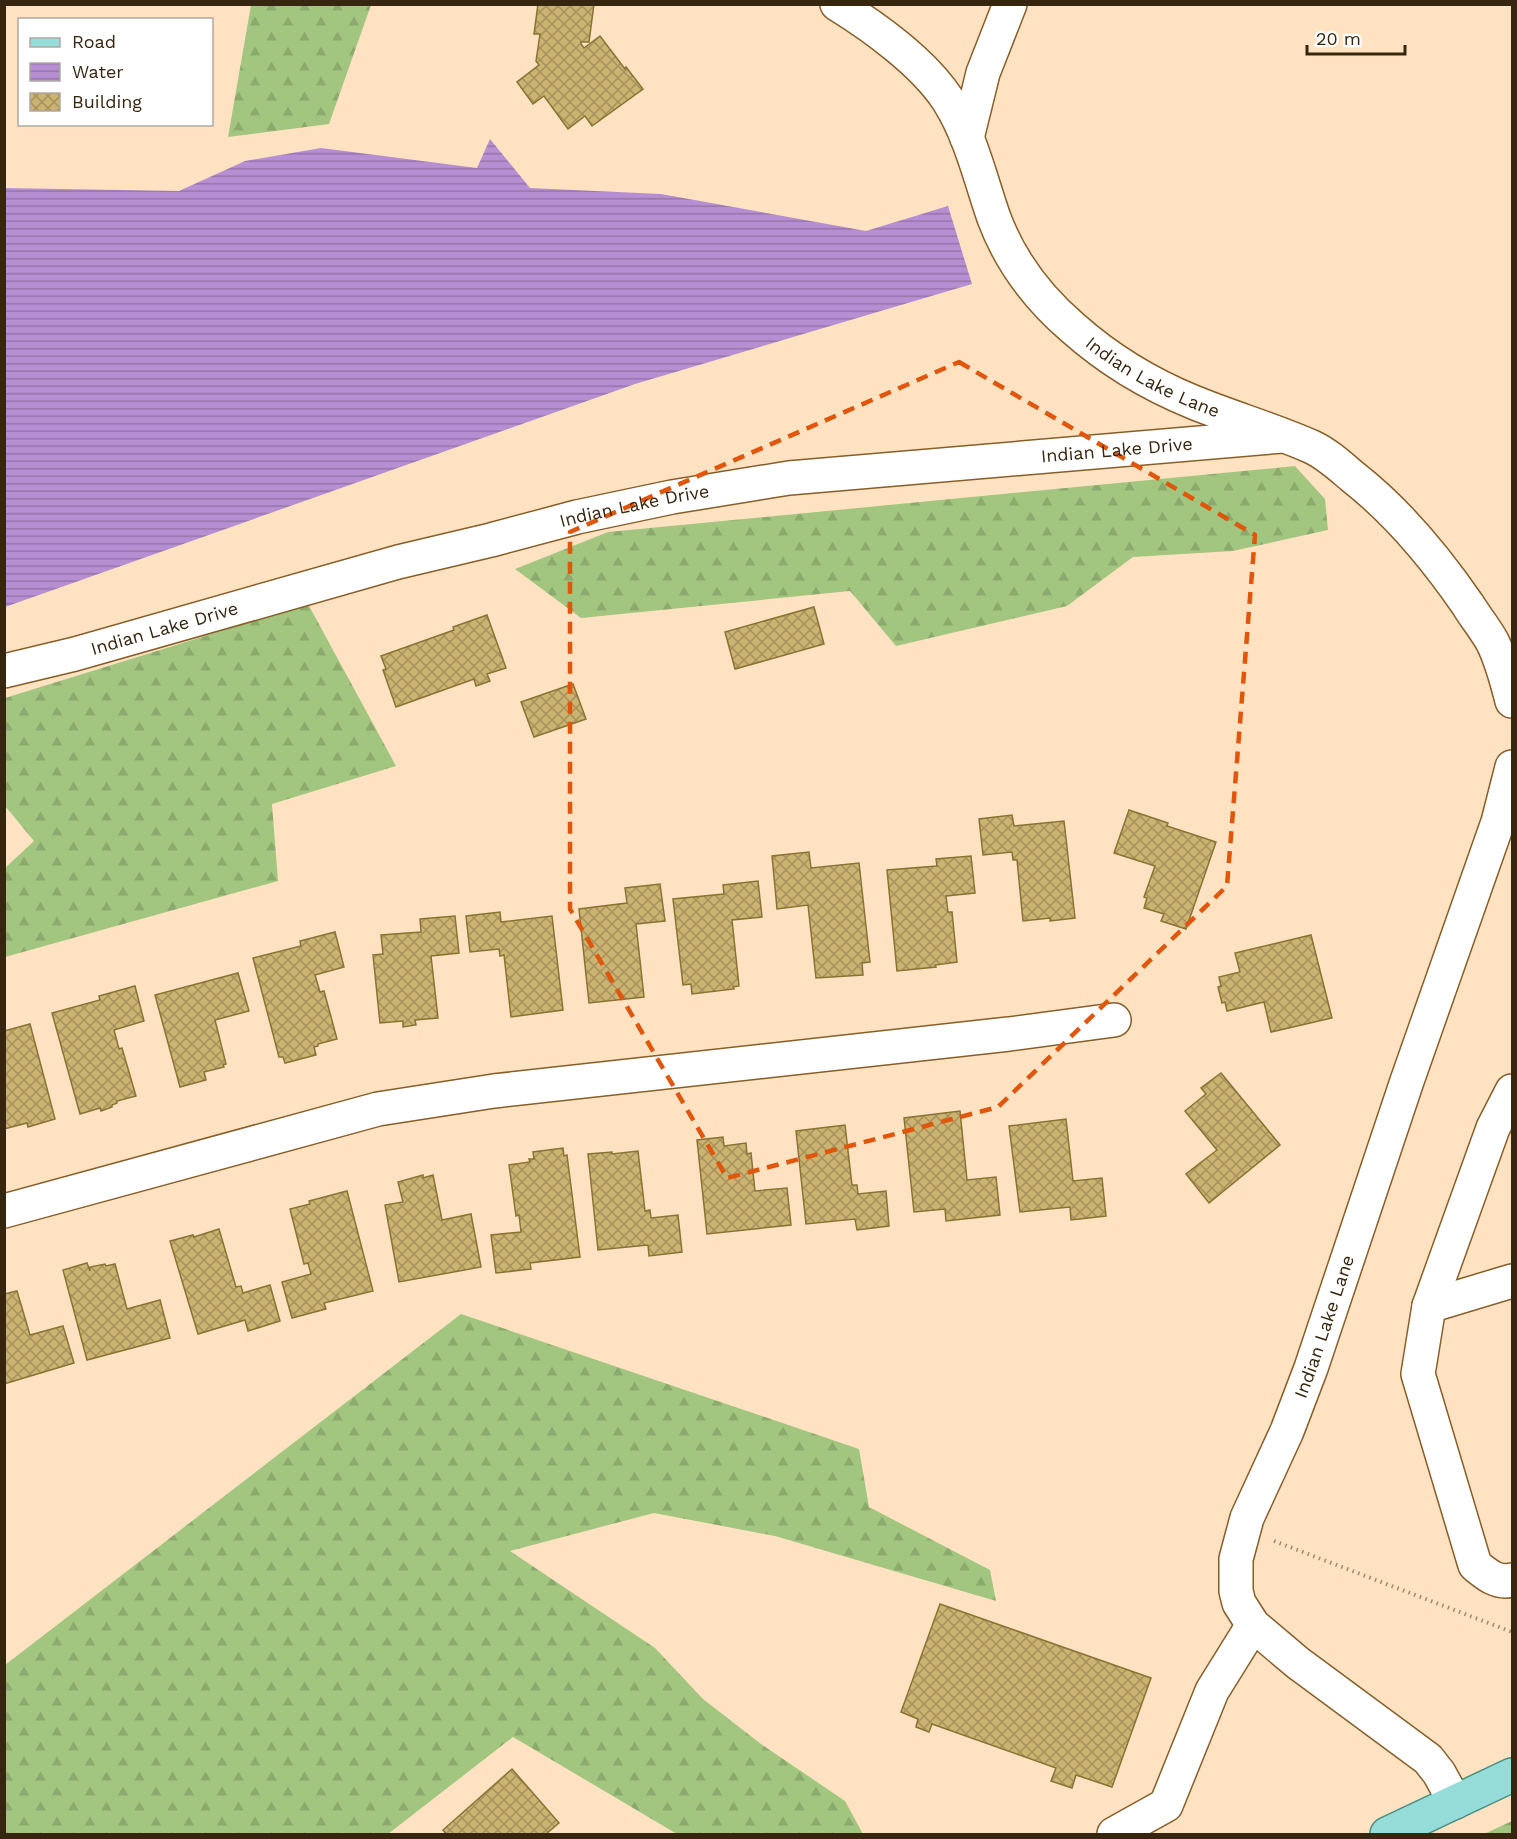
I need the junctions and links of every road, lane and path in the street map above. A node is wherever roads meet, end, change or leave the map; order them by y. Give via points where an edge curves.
1 (837, 4) edge
2 (1011, 4) edge
3 (967, 138) junction
4 (1282, 436) junction
5 (4, 671) edge
6 (1512, 701) edge
7 (1512, 767) edge
8 (1114, 1020) dead end
9 (1512, 1091) edge
10 (4, 1211) edge
11 (1512, 1281) edge
12 (1429, 1306) junction
13 (1243, 1529) junction
14 (1512, 1580) edge
15 (1253, 1625) junction
16 (1512, 1632) edge
17 (1512, 1775) edge
18 (1455, 1802) junction
19 (1114, 1834) edge
20 (1387, 1834) edge

1 - 3 street, Indian Lake Lane via 920,68 947,99
2 - 3 street via 982,73
3 - 4 street, Indian Lake Lane via 995,220 1017,267 1071,327 1140,377 1192,402
4 - 5 street, Indian Lake Drive via 789,478 672,497 398,562
4 - 6 street, Indian Lake Lane via 1314,448 1333,461 1377,496 1422,542 1492,641
7 - 13 street, Indian Lake Lane via 1498,822 1311,1368
8 - 10 street via 494,1091 378,1109
9 - 12 street via 1493,1128
11 - 12 street
12 - 14 street via 1418,1374 1475,1565 1489,1577
13 - 15 street, Indian Lake Lane via 1236,1559 1236,1591
13 - 16 path
15 - 18 street, Indian Lake Lane via 1428,1759
15 - 19 street via 1212,1690 1166,1805
17 - 18 main road
18 - 20 main road

